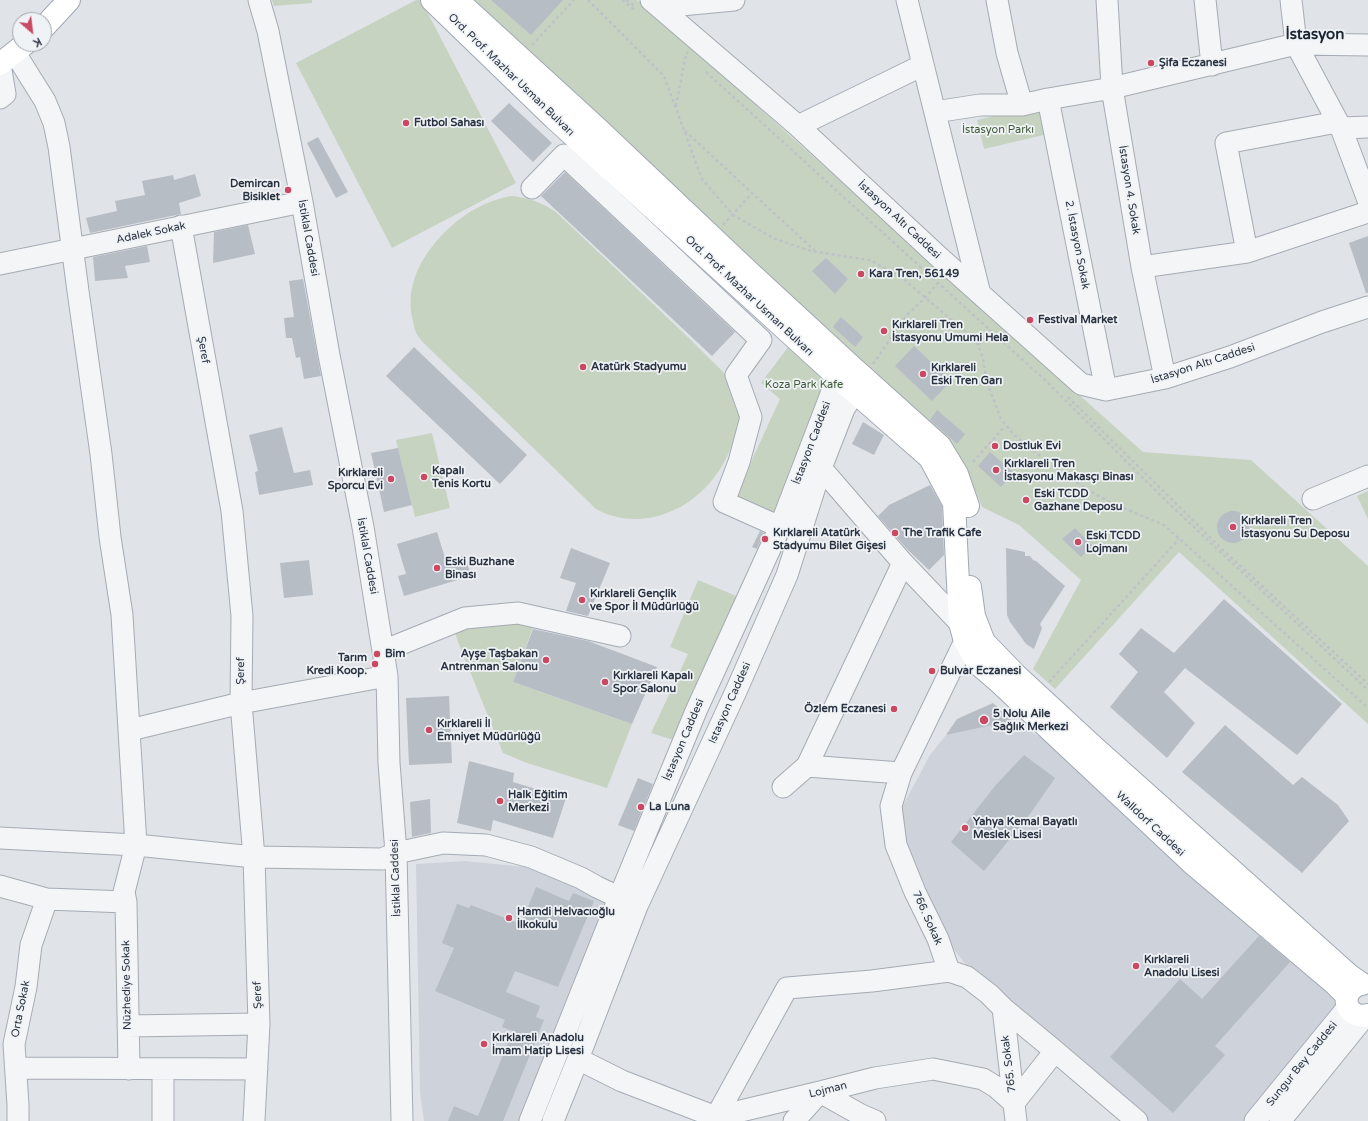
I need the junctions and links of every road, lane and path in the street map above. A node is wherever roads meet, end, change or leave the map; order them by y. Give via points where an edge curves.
1 (69, 0) edge
2 (259, 0) edge
3 (432, 0) edge
4 (457, 0) edge
5 (574, 0) edge
6 (588, 0) edge
7 (622, 0) edge
8 (626, 0) edge
9 (734, 0) edge
10 (907, 0) edge
11 (997, 0) edge
12 (1107, 0) edge
13 (1205, 0) edge
14 (1291, 0) edge
15 (709, 1) edge
16 (647, 7) edge
17 (52, 18) edge
18 (1296, 44) junction
19 (1368, 45) edge
20 (682, 48) dead end
21 (529, 49) dead end
22 (10, 56) edge
23 (923, 65) junction
24 (1212, 65) junction
25 (700, 67) dead end
26 (706, 68) dead end
27 (1112, 88) junction
28 (0, 98) edge
29 (1048, 99) junction
30 (1022, 105) junction
31 (676, 106) junction
32 (935, 112) junction
33 (1339, 125) junction
34 (798, 126) junction
35 (1368, 127) edge
36 (685, 130) junction
37 (532, 188) dead end
38 (752, 193) junction
39 (853, 200) dead end
40 (1368, 200) edge
41 (302, 202) junction
42 (1368, 212) edge
43 (733, 215) junction
44 (181, 226) junction
45 (718, 231) dead end
46 (73, 249) junction
47 (815, 251) junction
48 (1247, 252) junction
49 (0, 264) edge
50 (1142, 267) junction
51 (944, 276) junction
52 (980, 294) junction
53 (926, 298) junction
54 (1368, 307) edge
55 (1003, 315) junction
56 (990, 330) junction
57 (978, 345) junction
58 (1046, 376) dead end
59 (1165, 378) junction
60 (852, 379) junction
61 (1106, 390) junction
62 (1005, 426) junction
63 (972, 462) dead end
64 (820, 468) junction
65 (1368, 476) edge
66 (1313, 499) dead end
67 (780, 527) junction
68 (1180, 539) junction
69 (903, 563) junction
70 (970, 635) junction
71 (620, 636) dead end
72 (384, 652) junction
73 (387, 676) junction
74 (1048, 682) dead end
75 (1368, 684) edge
76 (1368, 690) edge
77 (241, 703) junction
78 (1368, 708) edge
79 (130, 730) junction
80 (807, 766) junction
81 (901, 773) junction
82 (784, 787) dead end
83 (0, 838) edge
84 (136, 845) junction
85 (396, 853) junction
86 (254, 857) junction
87 (0, 886) edge
88 (47, 899) junction
89 (126, 902) junction
90 (628, 902) junction
91 (949, 971) junction
92 (1360, 1000) edge
93 (1002, 1008) junction
94 (259, 1024) junction
95 (128, 1026) junction
96 (1055, 1051) junction
97 (578, 1059) junction
98 (16, 1068) junction
99 (129, 1069) junction
100 (163, 1069) junction
101 (257, 1069) junction
102 (820, 1092) junction
103 (1015, 1112) edge
104 (716, 1117) junction
105 (18, 1121) edge
106 (163, 1121) edge
107 (254, 1121) edge
108 (402, 1121) edge
109 (530, 1121) edge
110 (553, 1121) edge
111 (794, 1121) edge
112 (875, 1121) edge
113 (1137, 1121) edge
114 (1255, 1121) edge
115 (1280, 1121) edge

1 - 17 main road
2 - 41 street, İstiklal Caddesi via 268,31
3 - 60 main road, Ord. Prof. Mazhar Usman Bulvarı via 554,118
4 - 60 main road, Ord. Prof. Mazhar Usman Bulvarı via 748,270
5 - 21 path
6 - 31 path via 664,76
7 - 16 path
8 - 16 path
9 - 15 street
10 - 23 street
11 - 30 street via 1006,53
12 - 27 street, İstasyon 4. Sokak
13 - 24 street
14 - 18 street
15 - 16 street
16 - 34 street, İstasyon Altı Caddesi
18 - 19 street
18 - 24 street
18 - 33 street
20 - 31 path via 688,54
22 - 28 street via 5,94
22 - 46 street, Nüzhediye Sokak via 45,101 54,123 60,147
23 - 32 street
23 - 34 street
24 - 27 street
25 - 51 path
26 - 39 path
27 - 29 street
27 - 50 street, İstasyon 4. Sokak
29 - 30 street
29 - 61 street, 2. İstasyon Sokak
30 - 32 street via 980,105
31 - 36 path
32 - 52 street
33 - 35 street
33 - 40 street
33 - 48 street via 1226,143
34 - 51 street, İstasyon Altı Caddesi
36 - 38 path
36 - 43 path via 702,179
37 - 67 street via 564,154 761,340 736,375 751,417 739,462 724,502
38 - 43 path
38 - 47 path
41 - 44 street, Adalek Sokak
41 - 72 street, İstiklal Caddesi
42 - 48 street
43 - 45 path
43 - 47 path via 775,239
44 - 46 street, Adalek Sokak
44 - 77 street, Şeref via 232,511 242,616
46 - 49 street, Adalek Sokak
46 - 79 street, Nüzhediye Sokak via 122,615
47 - 53 path via 876,263 902,278
48 - 50 street
50 - 59 street, İstasyon 4. Sokak
51 - 52 street, İstasyon Altı Caddesi
51 - 53 path
51 - 56 path
52 - 55 street, İstasyon Altı Caddesi
53 - 57 path
53 - 60 path
54 - 59 street, İstasyon Altı Caddesi
55 - 56 path
55 - 61 street, İstasyon Altı Caddesi via 1081,384
56 - 57 path
56 - 76 path via 1046,381 1165,500
57 - 62 path via 986,380
58 - 75 path via 1224,551
59 - 61 street, İstasyon Altı Caddesi
60 - 64 street, Istasyon Caddesi via 844,409
60 - 67 street, İstasyon Caddesi via 833,389
60 - 70 main road, Ord. Prof. Mazhar Usman Bulvarı via 930,458 950,495 954,504
60 - 70 main road, Ord. Prof. Mazhar Usman Bulvarı via 940,446 957,474 968,504 968,571 974,616
62 - 63 path
62 - 68 path via 1064,476 1109,502 1164,525
64 - 69 street
64 - 90 street, Istasyon Caddesi via 787,575 737,689
65 - 66 street
67 - 90 street, İstasyon Caddesi via 696,711
68 - 74 path
68 - 78 path
69 - 70 street
69 - 80 street
70 - 81 street, 766. Sokak
70 - 92 main road, Walldorf Caddesi via 1349,974
71 - 72 street via 518,613 465,618
72 - 73 street, İstiklal Caddesi
73 - 77 street
73 - 85 street, İstiklal Caddesi via 389,764
77 - 79 street
77 - 86 street, Şeref
79 - 84 street, Nüzhediye Sokak
80 - 81 street
80 - 82 street
81 - 91 street, 766. Sokak via 891,806 896,845 938,939
83 - 84 street
84 - 86 street
84 - 89 street, Nüzhediye Sokak via 124,892
85 - 86 street via 382,858
85 - 90 street via 443,843 486,845 531,857
85 - 108 street, İstiklal Caddesi
86 - 94 street, Şeref
87 - 88 street
88 - 89 street
88 - 98 street, Orta Sokak via 31,945 26,987 14,1044
89 - 95 street, Nüzhediye Sokak
90 - 97 street, Istasyon Caddesi
90 - 109 street, İstasyon Caddesi
91 - 93 street via 967,977
91 - 104 street via 787,988
92 - 114 street, Sungur Bey Caddesi
92 - 115 street, Sungur Bey Caddesi
93 - 96 street
93 - 103 street, 765. Sokak
94 - 95 street
94 - 101 street, Şeref
95 - 99 street, Nüzhediye Sokak
96 - 103 street
96 - 113 street
97 - 104 street via 622,1082
97 - 110 street, Istasyon Caddesi
98 - 99 street
98 - 105 street, Orta Sokak
99 - 100 street
100 - 101 street
100 - 106 street
101 - 107 street, Şeref
102 - 103 street, Lojman via 875,1078 933,1069 983,1079 996,1087
102 - 104 street, Lojman
102 - 111 street
102 - 112 street

